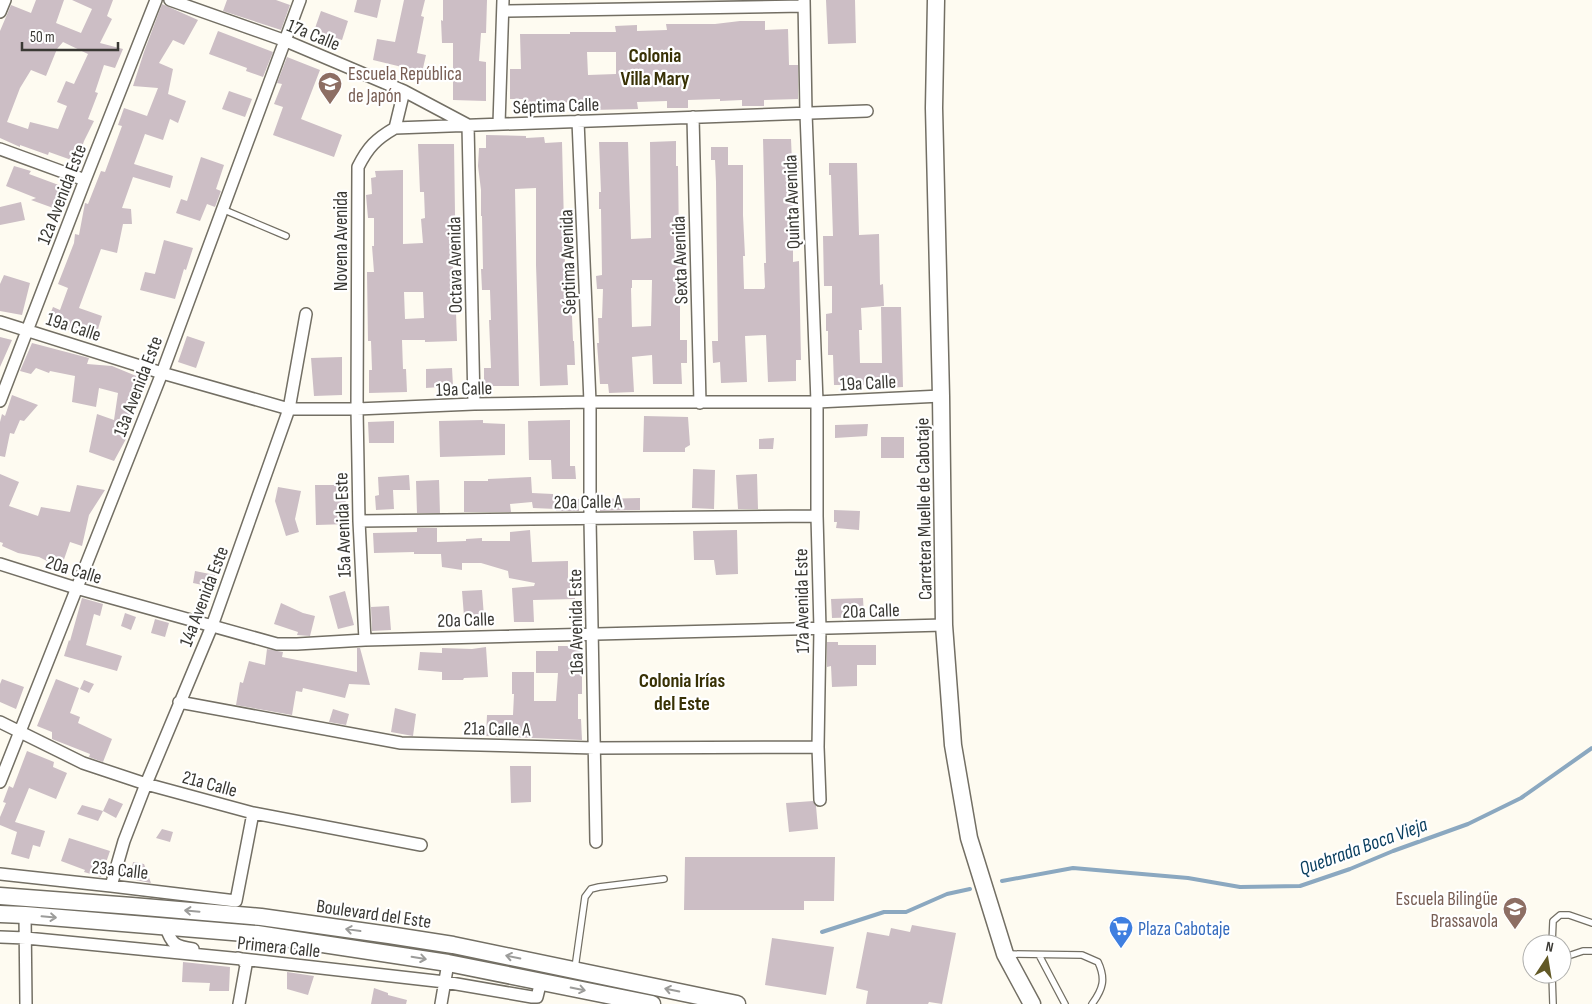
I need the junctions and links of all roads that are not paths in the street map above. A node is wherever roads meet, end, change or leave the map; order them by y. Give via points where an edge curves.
1 (5, 0) edge
2 (156, 0) edge
3 (170, 0) edge
4 (300, 0) edge
5 (936, 0) edge
6 (804, 3) edge
7 (503, 5) edge
8 (0, 12) edge
9 (286, 41) junction
10 (404, 91) junction
11 (868, 111) dead end
12 (806, 113) junction
13 (693, 117) junction
14 (578, 121) junction
15 (499, 124) junction
16 (468, 125) junction
17 (395, 128) junction
18 (0, 149) edge
19 (85, 180) junction
20 (222, 209) junction
21 (286, 236) dead end
22 (306, 314) dead end
23 (0, 322) edge
24 (27, 330) junction
25 (162, 373) junction
26 (941, 396) junction
27 (0, 401) edge
28 (590, 402) junction
29 (817, 402) junction
30 (700, 403) junction
31 (474, 404) junction
32 (289, 409) junction
33 (357, 409) junction
34 (817, 516) junction
35 (590, 519) junction
36 (359, 521) junction
37 (0, 564) edge
38 (76, 588) junction
39 (944, 625) junction
40 (212, 626) junction
41 (820, 629) junction
42 (593, 634) junction
43 (365, 640) junction
44 (179, 702) junction
45 (0, 722) edge
46 (19, 731) junction
47 (818, 746) junction
48 (595, 748) junction
49 (0, 782) edge
50 (146, 784) junction
51 (820, 800) dead end
52 (253, 813) junction
53 (596, 842) dead end
54 (421, 845) dead end
55 (0, 874) edge
56 (664, 879) dead end
57 (111, 886) junction
58 (0, 896) edge
59 (0, 914) edge
60 (25, 915) junction
61 (1592, 923) edge
62 (166, 927) junction
63 (1552, 934) edge
64 (0, 938) edge
65 (26, 938) junction
66 (1592, 951) edge
67 (1005, 954) junction
68 (1038, 955) junction
69 (1572, 955) edge
70 (242, 959) junction
71 (448, 962) junction
72 (575, 970) junction
73 (541, 981) junction
74 (445, 982) junction
75 (1552, 984) edge
76 (26, 1004) edge
77 (239, 1004) edge
78 (441, 1004) edge
79 (652, 1004) edge
80 (737, 1004) edge
81 (1032, 1004) edge
82 (1065, 1004) edge
83 (1092, 1004) edge
84 (1553, 1004) edge

1 - 8 street
2 - 19 street, 12a Avenida Este
3 - 9 street, 17a Calle
4 - 9 street, 13a Avenida Este
5 - 26 main road, Carretera Muelle de Cabotaje via 934,108
6 - 7 street
6 - 12 street, Quinta Avenida
7 - 15 street
9 - 10 street, 17a Calle
9 - 20 street, 13a Avenida Este
10 - 16 street, 17a Calle
10 - 17 street
11 - 12 street, Séptima Calle
12 - 13 street, Séptima Calle
12 - 29 street, Quinta Avenida
13 - 14 street, Séptima Calle
13 - 30 street, Sexta Avenida
14 - 15 street, Séptima Calle
14 - 28 street, Séptima Avenida
15 - 16 street, Séptima Calle
16 - 17 street, Séptima Calle
16 - 31 street, Octava Avenida
17 - 33 street, Novena Avenida via 367,150 358,167
18 - 19 street
19 - 24 street, 12a Avenida Este
20 - 21 lane
20 - 25 street, 13a Avenida Este
22 - 32 street, 14a Avenida Este
23 - 24 street, 19a Calle
24 - 25 street, 19a Calle
24 - 27 street, 12a Avenida Este
25 - 32 street, 19a Calle
25 - 38 street, 13a Avenida Este
26 - 29 street, 19a Calle
26 - 39 main road, Carretera Muelle de Cabotaje
28 - 30 street, 19a Calle
28 - 31 street, 19a Calle
28 - 35 street, 16a Avenida Este
29 - 30 street, 19a Calle
29 - 34 street, 17a Avenida Este
31 - 33 street, 19a Calle
32 - 33 street, 19a Calle
32 - 40 street, 14a Avenida Este
33 - 36 street, 15a Avenida Este
34 - 35 street, 20a Calle A
34 - 41 street, 17a Avenida Este
35 - 36 street, 20a Calle A
35 - 42 street, 16a Avenida Este
36 - 43 street, 15a Avenida Este
37 - 38 street, 20a Calle
38 - 40 street, 20a Calle
38 - 46 street, 13a Avenida Este
39 - 41 street, 20a Calle
39 - 67 main road, Carretera Muelle de Cabotaje via 953,745 969,838
40 - 43 street, 20a Calle via 277,644
40 - 44 street, 14a Avenida Este
41 - 42 street, 20a Calle
41 - 47 street, 17a Avenida Este
42 - 43 street, 20a Calle
42 - 48 street, 16a Avenida Este
44 - 48 street, 21a Calle A via 401,743
44 - 50 street, 14a Avenida Este
45 - 46 street, 21a Calle
46 - 49 street, 13a Avenida Este
46 - 50 street, 21a Calle via 82,763
47 - 48 street, 21a Calle A
47 - 51 street, 17a Avenida Este
48 - 53 street, 16a Avenida Este
50 - 52 street, 21a Calle
50 - 57 street, 14a Avenida Este
52 - 54 street, 21a Calle
52 - 57 street, 23a Calle via 236,901
55 - 57 street, 23a Calle
56 - 72 lane via 591,889 585,897
72 -> 58 main road, Boulevard del Este via 453,945 261,917
59 - 60 main road
60 -> 62 main road
60 - 65 street
61 - 63 lane via 1560,915 1553,921
62 - 70 street via 169,939 184,948
62 -> 71 main road via 257,934
64 - 65 street, Primera Calle
65 - 70 street, Primera Calle
65 - 76 street
66 - 69 lane
67 - 68 lane
67 - 81 main road, Carretera Muelle de Cabotaje
68 - 82 lane
68 - 83 lane via 1082,955 1098,962 1103,983
70 - 74 street, Primera Calle
70 - 77 street via 246,965
71 - 73 main road
71 - 74 street
80 -> 72 main road, Boulevard del Este
73 - 74 street, Primera Calle via 537,997
73 -> 79 main road
74 - 78 street
75 - 84 lane

